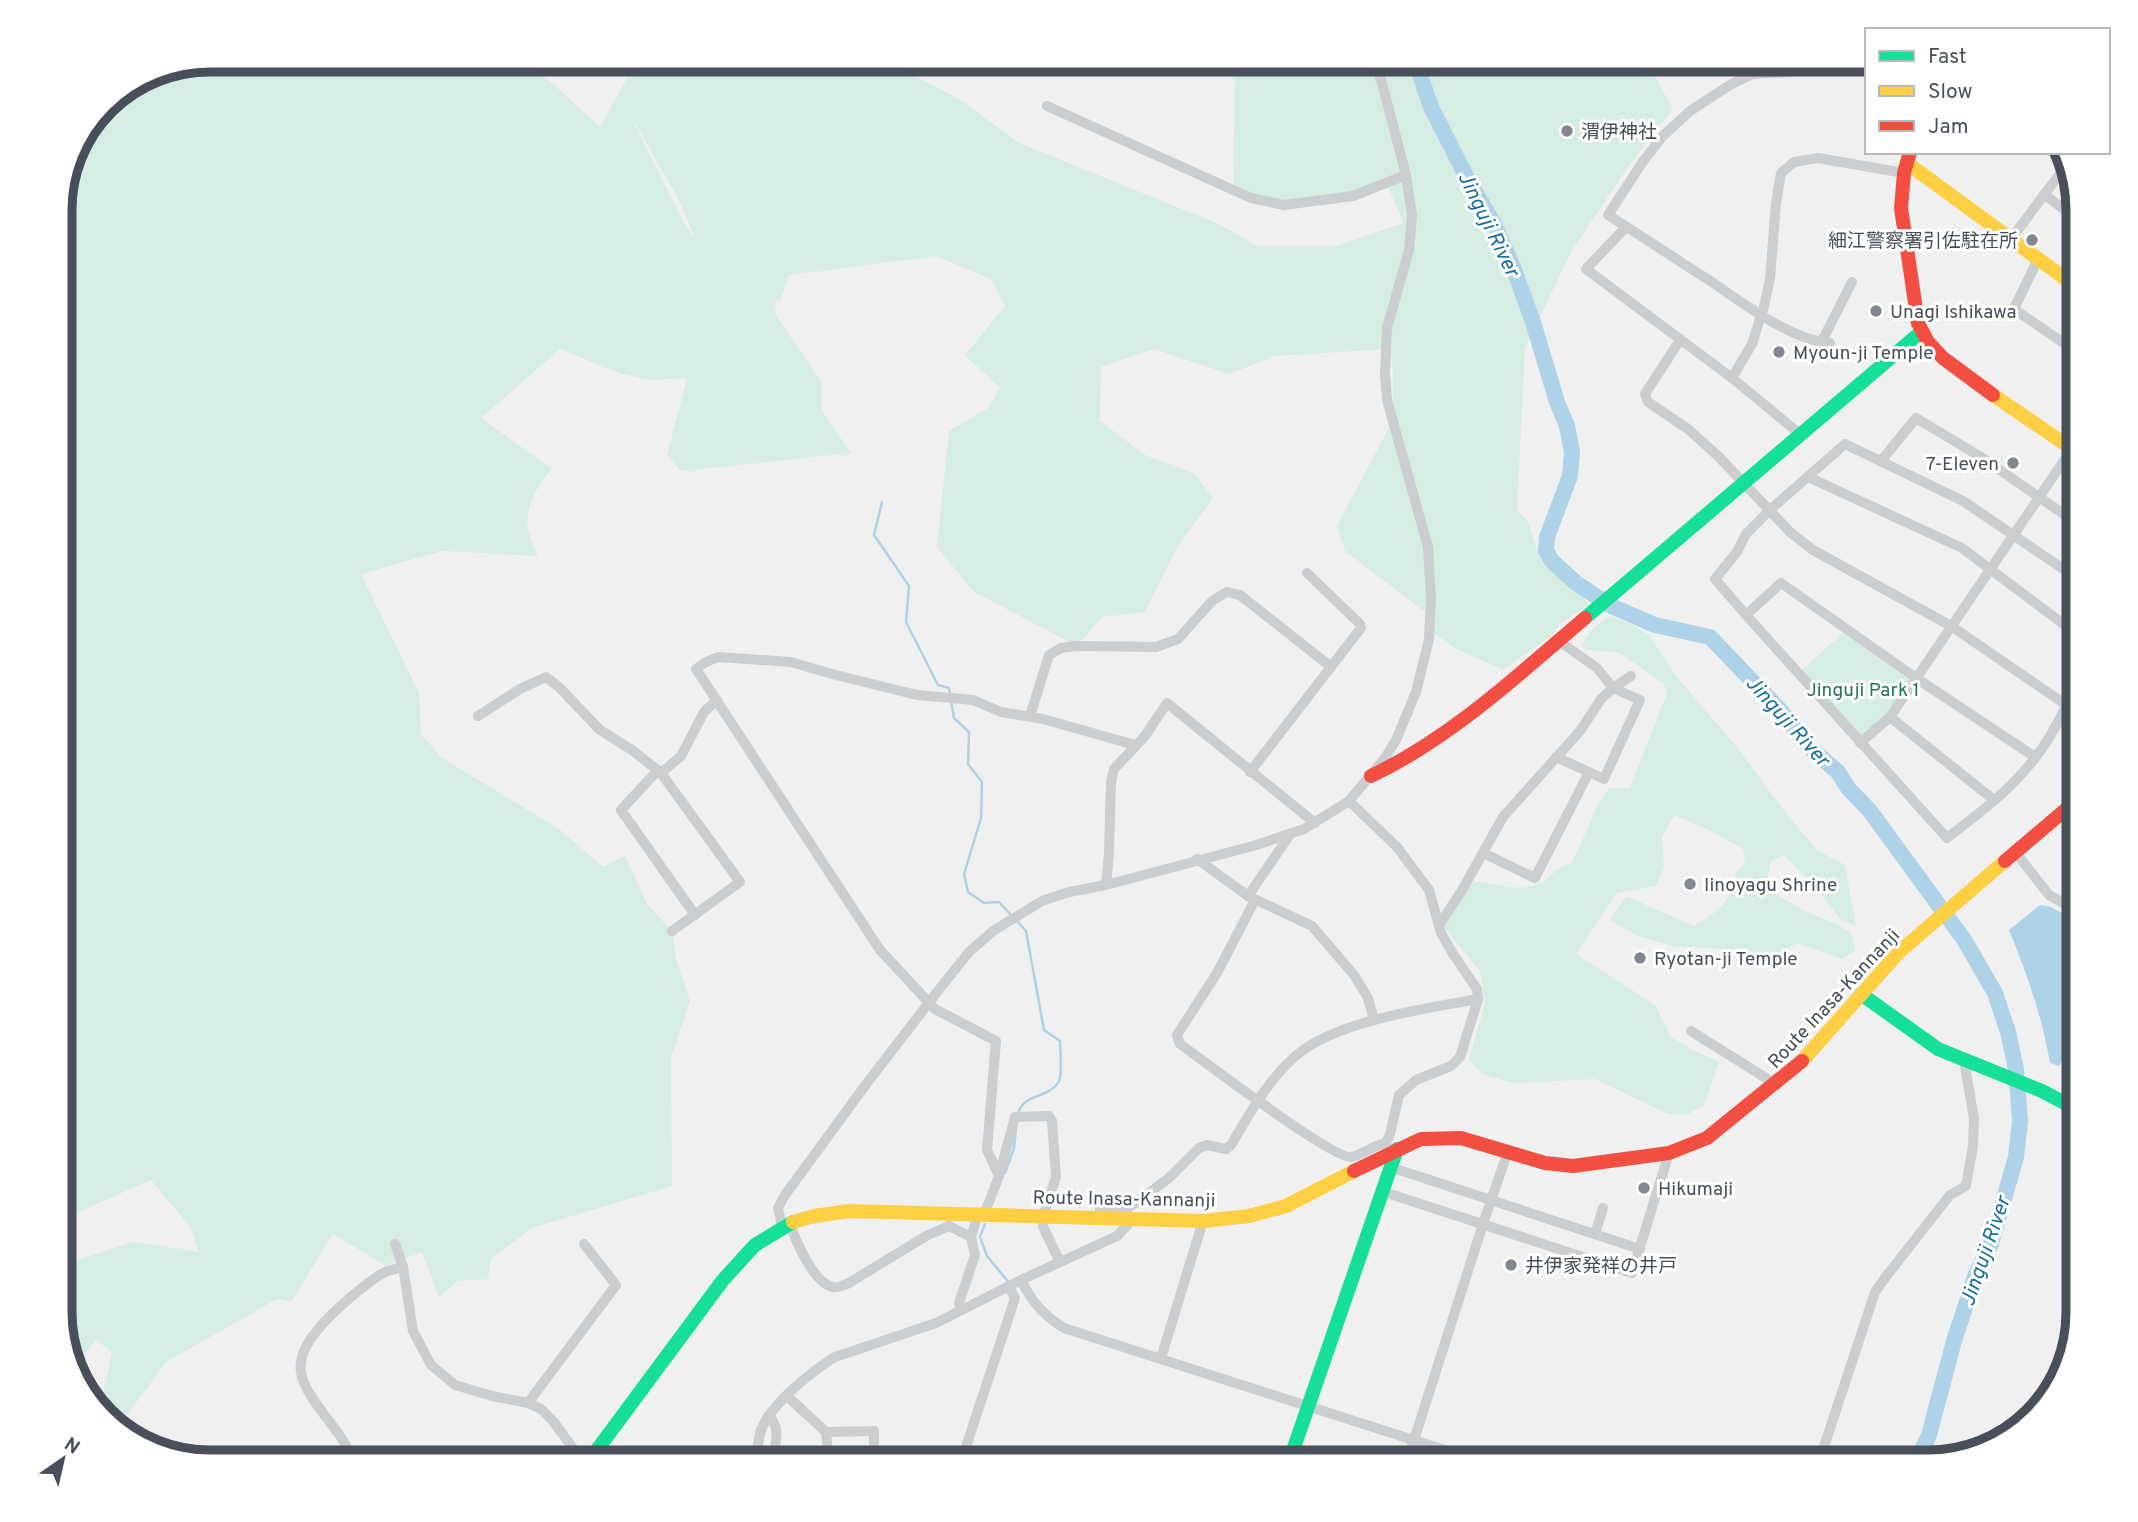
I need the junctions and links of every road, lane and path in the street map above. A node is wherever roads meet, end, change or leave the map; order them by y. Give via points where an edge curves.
1 (1378, 72) edge
2 (1748, 72) edge
3 (1790, 72) edge
4 (1752, 74) junction
5 (1047, 106) dead end
6 (1907, 163) edge
7 (2061, 171) edge
8 (1406, 175) junction
9 (2044, 194) junction
10 (2066, 211) edge
11 (1626, 227) junction
12 (2011, 239) junction
13 (2038, 259) junction
14 (2066, 279) edge
15 (1852, 282) dead end
16 (1761, 315) junction
17 (1921, 332) junction
18 (1681, 340) junction
19 (2066, 345) edge
20 (1732, 378) junction
21 (1800, 434) junction
22 (2066, 440) edge
23 (2066, 460) edge
24 (1881, 461) junction
25 (1808, 477) junction
26 (1743, 482) junction
27 (2038, 498) junction
28 (1770, 510) junction
29 (2066, 516) edge
30 (2013, 535) junction
31 (1990, 568) junction
32 (2066, 571) edge
33 (1307, 573) dead end
34 (1746, 615) junction
35 (1951, 626) junction
36 (2066, 626) edge
37 (1559, 641) junction
38 (1331, 667) junction
39 (1631, 676) dead end
40 (1916, 678) junction
41 (1613, 688) junction
42 (717, 700) junction
43 (2066, 704) joint
44 (478, 716) dead end
45 (1030, 716) junction
46 (1890, 717) junction
47 (1860, 743) junction
48 (1135, 745) junction
49 (1556, 757) junction
50 (2035, 757) junction
51 (660, 772) junction
52 (1250, 772) junction
53 (1589, 772) junction
54 (1371, 776) junction
55 (1994, 800) junction
56 (1349, 801) junction
57 (2066, 809) edge
58 (1315, 823) junction
59 (1290, 835) junction
60 (1483, 853) junction
61 (2016, 853) junction
62 (1197, 859) junction
63 (1106, 885) junction
64 (1251, 898) junction
65 (2066, 904) edge
66 (695, 915) junction
67 (1438, 925) junction
68 (672, 931) dead end
69 (1861, 994) junction
70 (1478, 999) junction
71 (930, 1003) junction
72 (1374, 1020) junction
73 (1691, 1031) dead end
74 (1968, 1062) junction
75 (1777, 1085) junction
76 (1258, 1100) junction
77 (2066, 1104) edge
78 (1508, 1151) junction
79 (1390, 1153) junction
80 (1669, 1153) junction
81 (999, 1176) junction
82 (1381, 1191) junction
83 (1491, 1199) junction
84 (1603, 1208) dead end
85 (981, 1214) junction
86 (1043, 1217) junction
87 (1100, 1219) junction
88 (1133, 1219) junction
89 (1203, 1221) junction
90 (1483, 1224) junction
91 (786, 1225) junction
92 (1595, 1234) junction
93 (971, 1237) junction
94 (395, 1244) dead end
95 (584, 1244) dead end
96 (1640, 1249) junction
97 (1060, 1262) junction
98 (404, 1267) junction
99 (1021, 1280) junction
100 (1009, 1287) junction
101 (962, 1310) junction
102 (1161, 1358) junction
103 (787, 1396) junction
104 (528, 1403) junction
105 (1309, 1406) junction
106 (769, 1415) junction
107 (827, 1432) junction
108 (1414, 1440) junction
109 (347, 1450) edge
110 (574, 1450) edge
111 (597, 1450) edge
112 (758, 1450) edge
113 (773, 1450) edge
114 (828, 1450) edge
115 (874, 1450) edge
116 (965, 1450) edge
117 (1293, 1450) edge
118 (1411, 1450) edge
119 (1445, 1450) edge
120 (1823, 1450) edge

1 - 8 street
2 - 4 street
3 - 4 street
4 - 11 street via 1690,111 1663,136 1608,215
5 - 8 street via 1251,198 1284,205 1353,196
6 - 12 main road
6 - 16 street via 1818,158 1794,162 1781,173 1770,279
6 - 17 main road via 1901,208
7 - 9 street
8 - 54 street via 1412,215 1409,250 1387,328 1385,374 1428,547 1429,639 1416,692 1396,740
9 - 10 street
9 - 12 street
11 - 16 street
11 - 18 street via 1586,269
12 - 13 main road
13 - 14 main road
13 - 19 street via 2014,309
15 - 16 street via 1825,343
16 - 20 street via 1752,344
17 - 21 main road
17 - 22 main road via 1949,364
18 - 20 street
18 - 26 street via 1645,394 1648,402 1688,429
20 - 21 street
21 - 26 main road
23 - 27 street
24 - 25 street via 1845,444
24 - 27 street via 1916,418
24 - 30 street via 1963,501
25 - 28 street
25 - 31 street via 1962,548
26 - 28 street
26 - 37 main road
27 - 29 street
27 - 30 street
28 - 34 street via 1746,534 1716,579
28 - 35 street via 1813,550
30 - 31 street
30 - 32 street
31 - 35 street
31 - 36 street
33 - 38 street via 1360,624
34 - 40 street via 1781,583
34 - 47 street
35 - 40 street
35 - 43 street
37 - 41 street via 1597,668
37 - 54 main road via 1418,752
38 - 45 street via 1240,596 1227,592 1212,601 1178,639 1156,647 1077,646 1049,655
38 - 52 street
39 - 41 street
40 - 46 street
40 - 50 street
41 - 49 street
41 - 53 street via 1640,700 1604,779
42 - 45 street via 696,669 718,657 732,657 792,662 917,695 973,700 1001,712
42 - 51 street via 704,712 681,756
42 - 71 street via 880,950
43 - 50 street
44 - 51 street via 546,677 600,730
45 - 48 street
46 - 47 street
46 - 55 street
47 - 55 street via 1947,838
48 - 52 street via 1167,703
48 - 63 street via 1114,769 1111,782
49 - 53 street
49 - 60 street via 1503,817
50 - 55 street
51 - 66 street via 621,810
51 - 66 street via 740,881
52 - 58 street
53 - 60 street via 1535,878
54 - 56 street
56 - 58 street
56 - 67 street via 1397,847 1429,890
57 - 61 main road, Route Inasa-Kannanji
58 - 59 street
59 - 62 street
59 - 64 street
60 - 67 street
61 - 65 street via 2049,895
61 - 69 main road, Route Inasa-Kannanji via 1883,968
62 - 63 street
62 - 64 street
63 - 71 street via 1069,892 1016,915 969,952
64 - 72 street via 1312,926 1354,975
64 - 76 street via 1217,973 1177,1035 1180,1044
66 - 68 street
67 - 70 street via 1477,989
69 - 74 main road via 1917,1036
69 - 75 main road, Route Inasa-Kannanji
70 - 72 street
70 - 79 street via 1460,1057 1451,1066 1416,1080 1399,1095
71 - 81 street via 940,1013 996,1041 987,1150
71 - 91 street via 785,1195 778,1208
72 - 76 street via 1299,1052
73 - 75 street
74 - 77 main road
74 - 120 street via 1974,1119 1966,1186 1950,1195 1875,1292
75 - 80 main road, Route Inasa-Kannanji via 1707,1138
76 - 79 street via 1339,1154 1350,1157 1377,1145
76 - 87 street via 1226,1149 1199,1148 1126,1209 1100,1208
78 - 79 main road, Route Inasa-Kannanji via 1461,1138 1421,1139
78 - 80 main road, Route Inasa-Kannanji via 1573,1166
78 - 83 street
79 - 82 main road
79 - 83 street
79 - 89 main road, Route Inasa-Kannanji via 1286,1206
80 - 96 street
81 - 85 street
81 - 86 street via 1015,1116 1049,1116 1056,1177
82 - 90 street
82 - 105 main road
83 - 90 street
83 - 92 street
84 - 92 street
85 - 86 main road, Route Inasa-Kannanji
85 - 91 main road, Route Inasa-Kannanji via 850,1211
85 - 93 street
86 - 87 main road, Route Inasa-Kannanji
86 - 97 street via 1043,1227
87 - 88 main road, Route Inasa-Kannanji
88 - 89 main road, Route Inasa-Kannanji
88 - 97 street via 1116,1236
89 - 102 street
90 - 96 street via 1632,1273
90 - 108 street
91 - 93 street via 813,1270 830,1287 849,1283 949,1226
91 - 111 main road, Route Inasa-Kannanji via 755,1245 723,1280
92 - 96 street
93 - 101 street via 975,1255 959,1303
94 - 98 street
95 - 104 street via 617,1285
97 - 99 street
98 - 104 street via 413,1331 431,1365 455,1385
98 - 109 street via 385,1272 348,1300 318,1329 301,1355 300,1376
99 - 100 street
99 - 102 street via 1032,1302 1064,1328
100 - 101 street
100 - 116 street via 1014,1298
101 - 103 street via 835,1357
102 - 105 street
103 - 106 street
103 - 107 street
104 - 110 street via 553,1421
105 - 108 street
105 - 117 main road
106 - 112 street via 761,1429
106 - 113 street via 778,1437
107 - 114 street
107 - 115 street via 874,1431
108 - 118 street
108 - 119 street

